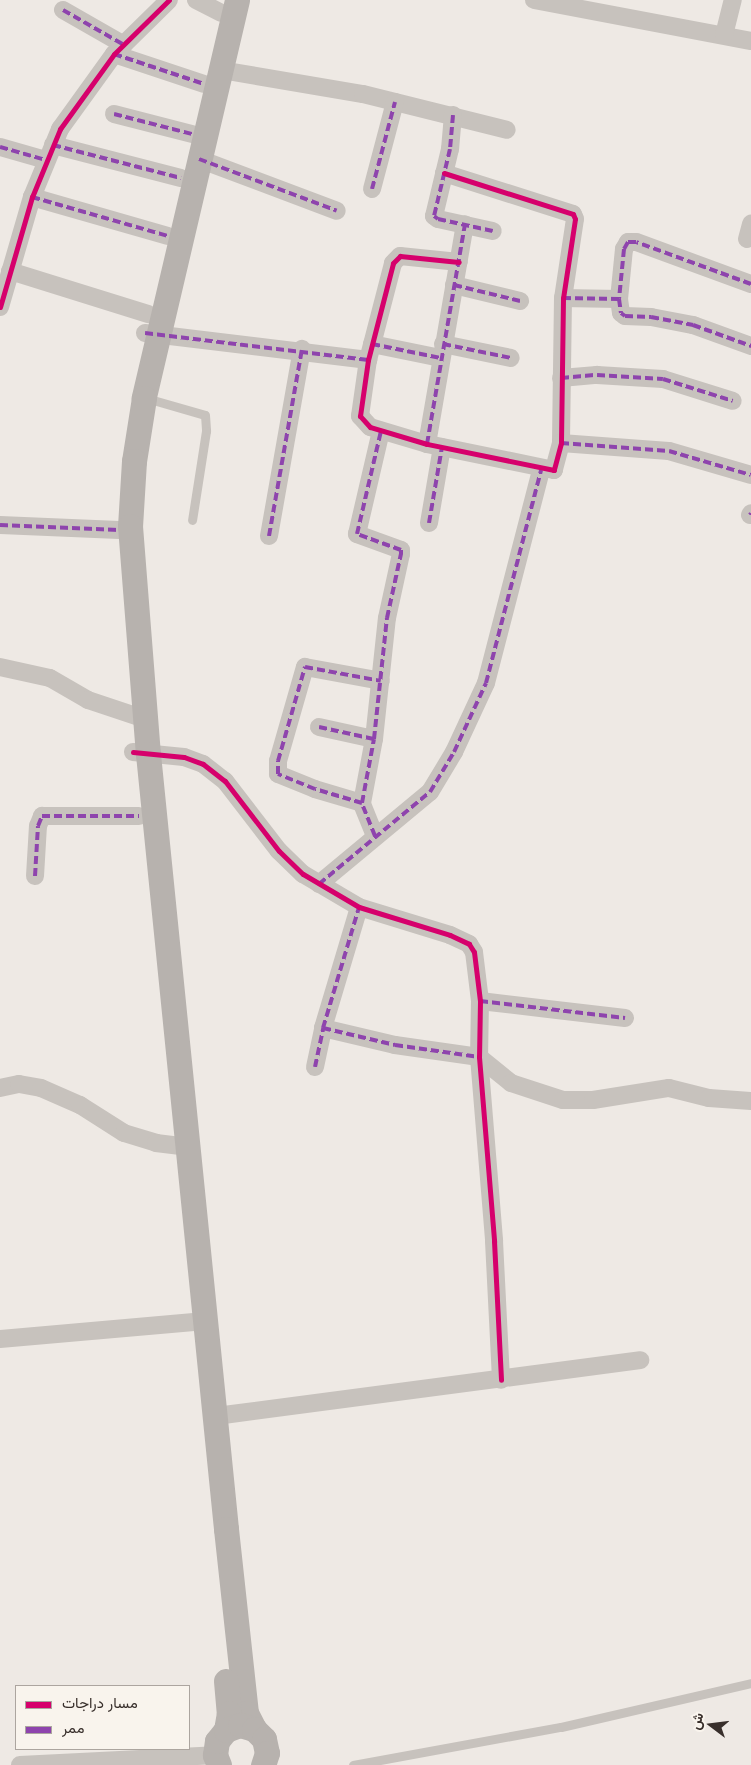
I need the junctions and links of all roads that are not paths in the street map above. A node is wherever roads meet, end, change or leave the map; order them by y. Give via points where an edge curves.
1 (169, 0) edge
2 (196, 0) edge
3 (534, 0) edge
4 (733, 0) edge
5 (227, 4) edge
6 (599, 6) edge
7 (63, 10) dead end
8 (724, 35) junction
9 (751, 42) edge
10 (119, 50) junction
11 (212, 77) junction
12 (395, 102) junction
13 (114, 114) dead end
14 (454, 114) junction
15 (507, 130) dead end
16 (192, 134) junction
17 (0, 147) edge
18 (49, 152) junction
19 (199, 159) junction
20 (444, 173) junction
21 (181, 178) junction
22 (372, 189) dead end
23 (32, 197) junction
24 (337, 210) dead end
25 (465, 224) junction
26 (493, 231) dead end
27 (168, 236) junction
28 (459, 262) junction
29 (10, 271) junction
30 (751, 284) edge
31 (454, 286) junction
32 (563, 298) junction
33 (619, 299) junction
34 (520, 301) dead end
35 (0, 307) edge
36 (150, 327) junction
37 (751, 346) edge
38 (302, 349) junction
39 (442, 351) junction
40 (370, 352) junction
41 (511, 358) dead end
42 (561, 378) junction
43 (144, 398) junction
44 (733, 401) dead end
45 (381, 431) junction
46 (561, 443) junction
47 (434, 445) junction
48 (541, 470) junction
49 (751, 475) edge
50 (192, 520) dead end
51 (429, 523) dead end
52 (0, 525) edge
53 (119, 530) junction
54 (269, 536) dead end
55 (0, 667) edge
56 (381, 681) junction
57 (137, 717) junction
58 (319, 727) dead end
59 (374, 739) junction
60 (140, 753) junction
61 (362, 803) junction
62 (139, 816) junction
63 (375, 836) junction
64 (35, 876) dead end
65 (319, 884) junction
66 (360, 907) junction
67 (480, 1001) junction
68 (625, 1018) dead end
69 (323, 1028) junction
70 (478, 1057) junction
71 (315, 1067) dead end
72 (0, 1088) edge
73 (751, 1101) edge
74 (179, 1146) junction
75 (197, 1321) junction
76 (0, 1339) edge
77 (640, 1360) dead end
78 (501, 1380) junction
79 (216, 1416) junction
80 (218, 1530) junction
81 (751, 1683) edge
82 (254, 1729) junction
83 (226, 1730) junction
84 (217, 1760) edge
85 (20, 1765) edge
86 (263, 1765) edge
87 (353, 1765) edge

1 - 10 street
2 - 5 street
3 - 6 street
4 - 8 street
5 - 11 main road
6 - 8 street
7 - 10 street
8 - 9 street
10 - 11 street
10 - 18 street via 76,103
11 - 12 street
11 - 16 main road
11 - 19 main road
12 - 14 street
12 - 22 street
13 - 16 street
14 - 15 street
14 - 20 street
16 - 21 main road
17 - 18 street
18 - 21 street
18 - 23 street
19 - 24 street
19 - 36 main road
20 - 25 street via 434,216
20 - 32 street via 573,214 575,219
21 - 27 main road
23 - 27 street
23 - 29 street
25 - 26 street
25 - 28 street
27 - 36 main road
28 - 31 street
28 - 40 street via 400,256 393,263
29 - 35 street
29 - 36 street
30 - 33 street via 636,242 628,242 624,249
31 - 34 street
31 - 39 street
32 - 33 street
32 - 42 street
33 - 37 street via 621,313 625,316 693,325
36 - 38 street
36 - 43 main road
36 - 53 main road via 123,456
38 - 40 street
38 - 54 street
39 - 40 street
39 - 41 street
39 - 47 street
40 - 45 street via 360,416 365,423
42 - 44 street via 597,375 663,379
42 - 46 street
43 - 50 lane via 205,415 206,431
43 - 57 main road via 134,461 130,526
45 - 47 street
45 - 56 street via 357,534 401,550 388,618
46 - 48 street via 554,470
46 - 49 street via 669,451
47 - 48 street
47 - 51 street
48 - 63 street via 486,683 454,752 430,792
52 - 53 street
53 - 57 main road
55 - 57 street via 50,678 88,700
56 - 59 street
56 - 61 street via 305,667 278,761 278,774 315,790
57 - 60 main road
58 - 59 street
59 - 61 street
60 - 62 main road
60 - 65 street via 184,757 203,764 225,781 290,863
60 - 74 main road
61 - 63 street
62 - 64 street via 42,816 38,826
62 - 74 main road
63 - 65 street
65 - 66 street
66 - 67 street via 469,944 474,952
66 - 69 street
67 - 68 street
67 - 70 street
69 - 70 street via 395,1045
69 - 71 street
70 - 73 street via 512,1083 563,1100 593,1100 670,1088 709,1098
70 - 78 street via 494,1241
72 - 74 street via 19,1084 40,1088 80,1105 124,1133
74 - 75 main road
75 - 76 street
75 - 79 main road
75 - 80 main road
77 - 78 street
78 - 79 street
79 - 80 main road
80 - 82 main road via 246,1713
80 - 83 main road via 229,1706
81 - 87 lane via 561,1727
82 - 83 main road via 240,1725
82 - 86 main road via 267,1745
83 - 84 main road via 217,1741
84 - 85 street

